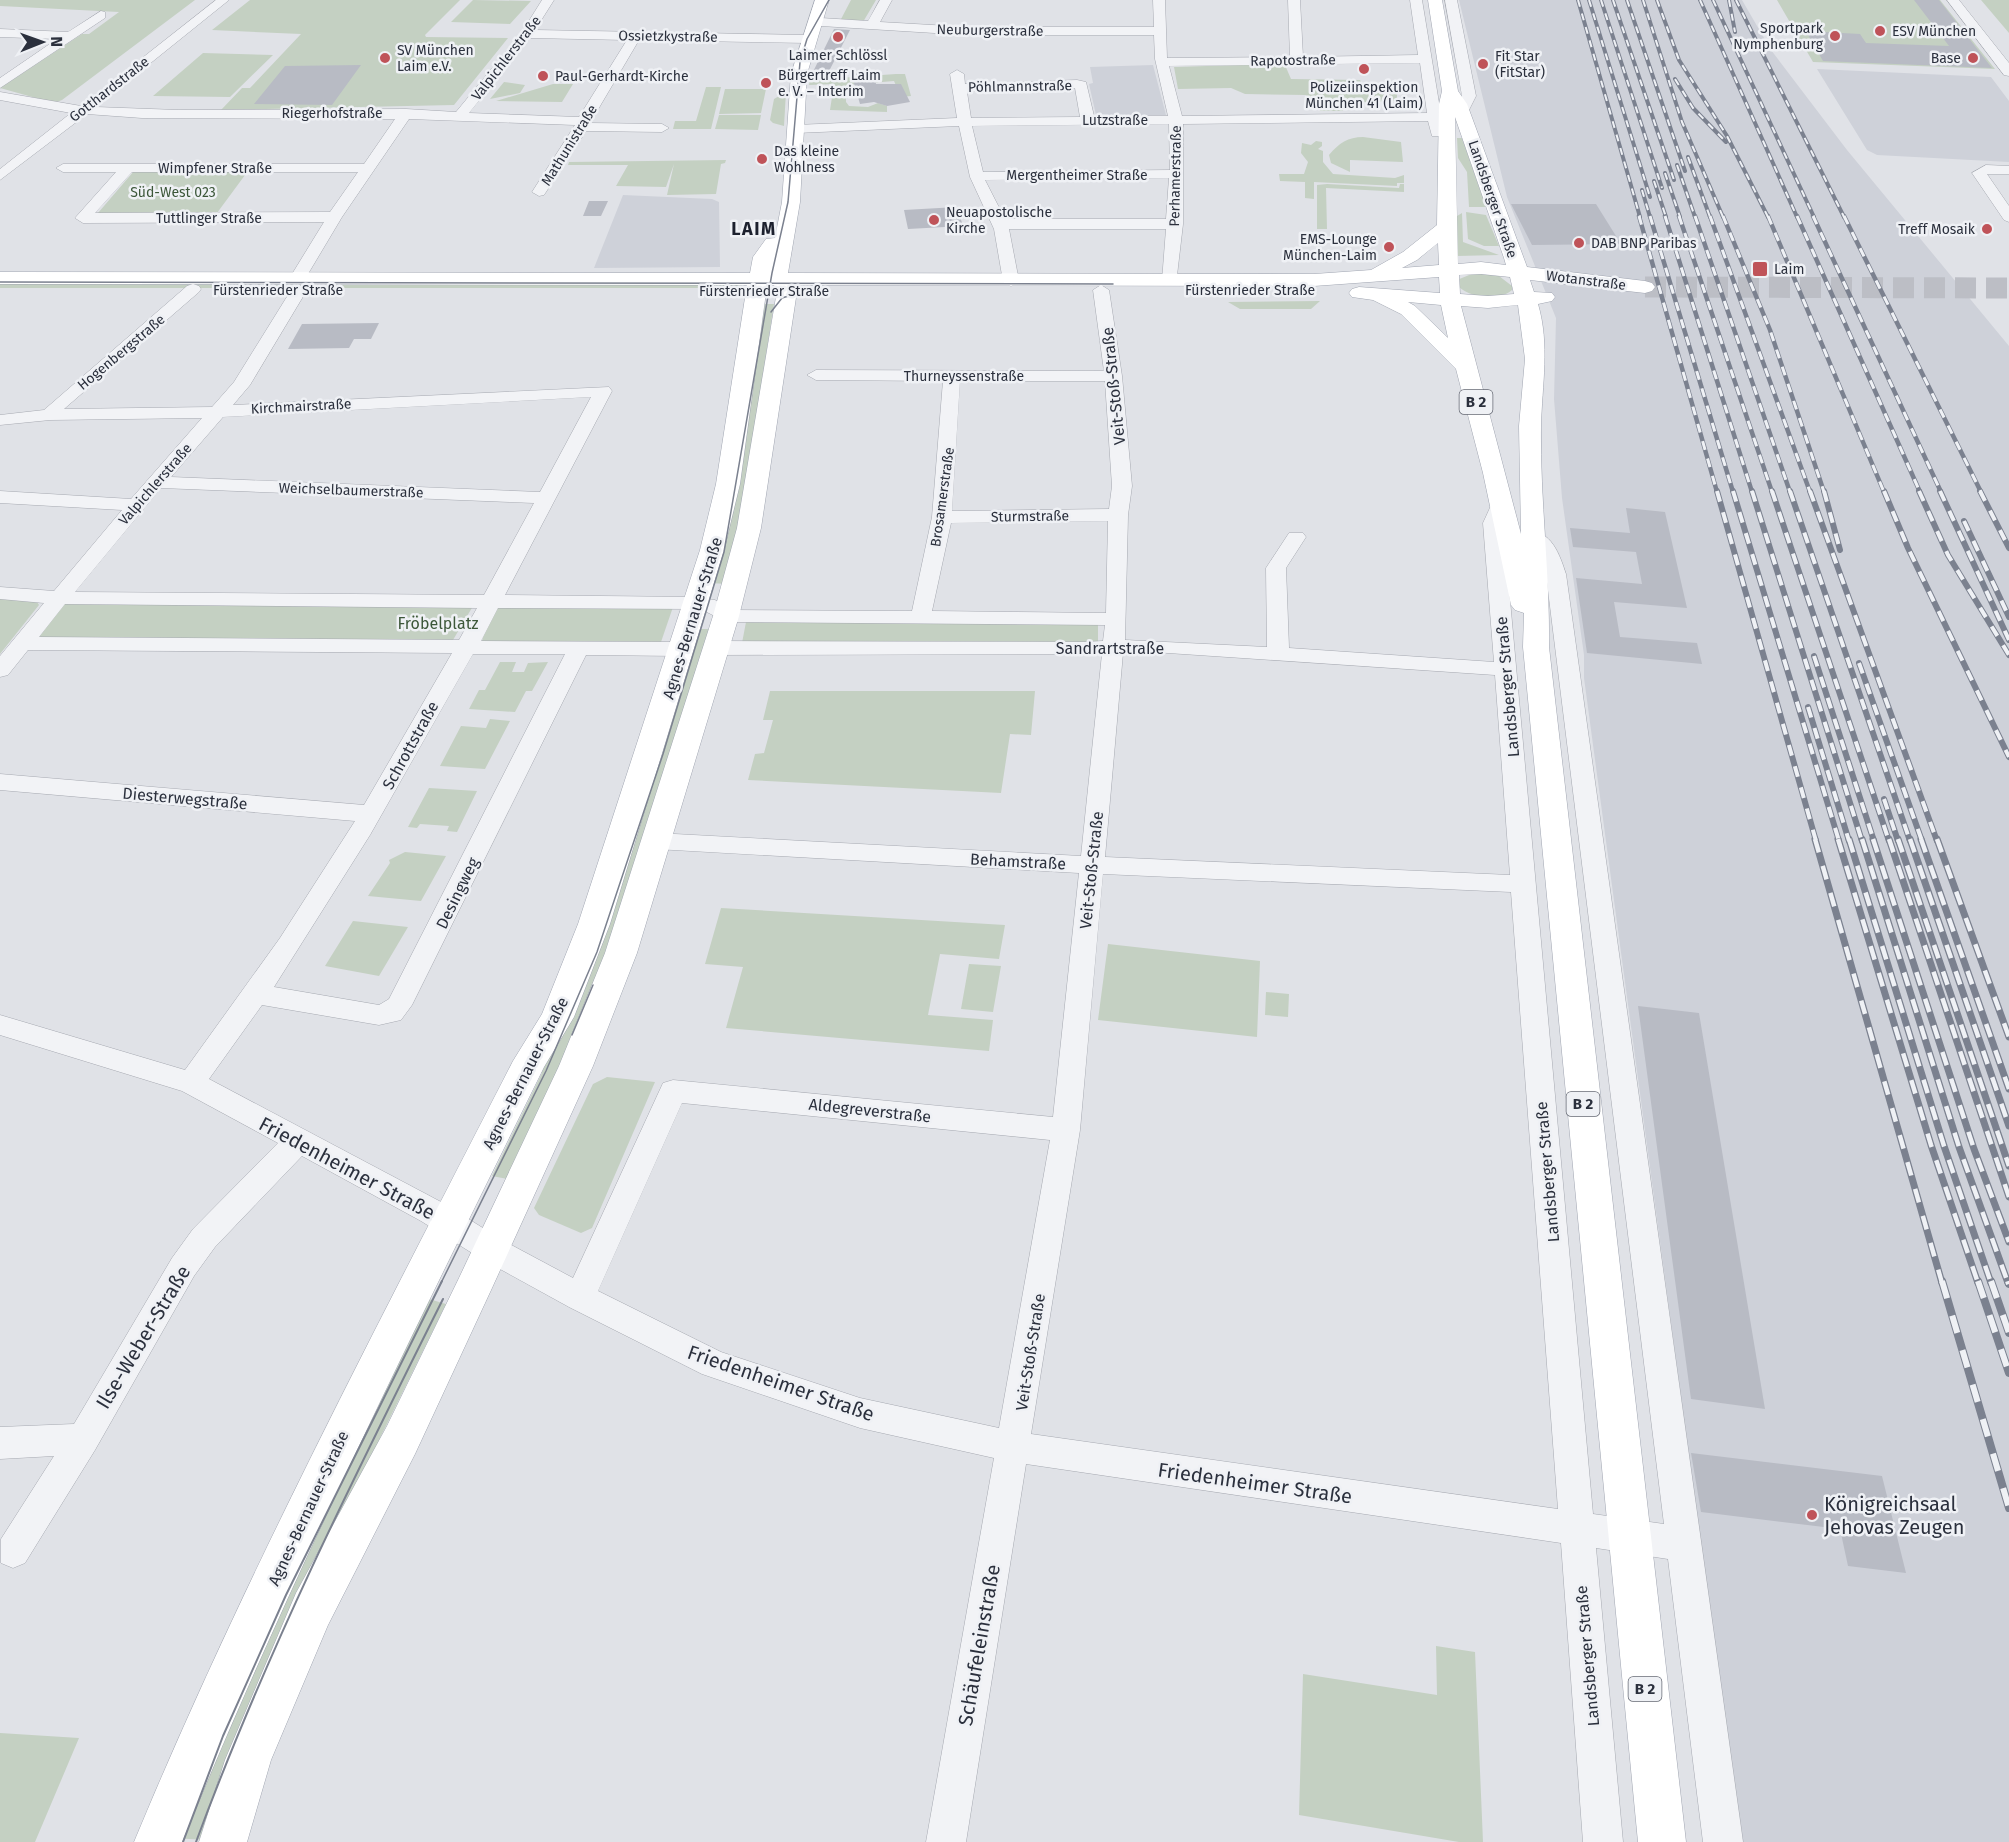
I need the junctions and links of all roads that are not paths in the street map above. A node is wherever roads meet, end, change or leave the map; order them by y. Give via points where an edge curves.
1 (548, 0) edge
2 (822, 0) edge
3 (838, 0) edge
4 (886, 0) edge
5 (1159, 0) edge
6 (1294, 0) edge
7 (1416, 0) edge
8 (1435, 0) edge
9 (1451, 0) edge
10 (1953, 0) edge
11 (221, 1) edge
12 (101, 15) dead end
13 (872, 25) junction
14 (1159, 31) junction
15 (814, 32) junction
16 (0, 33) edge
17 (527, 34) junction
18 (70, 36) junction
19 (635, 36) junction
20 (1297, 60) junction
21 (1424, 60) junction
22 (1162, 62) junction
23 (2009, 72) edge
24 (957, 74) dead end
25 (0, 84) edge
26 (959, 88) junction
27 (1450, 91) junction
28 (0, 96) edge
29 (81, 111) junction
30 (1462, 111) junction
31 (406, 113) junction
32 (461, 114) junction
33 (1434, 117) junction
34 (1088, 120) junction
35 (1176, 120) junction
36 (965, 122) junction
37 (582, 124) junction
38 (662, 128) dead end
39 (796, 129) junction
40 (1448, 151) junction
41 (63, 168) dead end
42 (128, 168) junction
43 (368, 168) junction
44 (2009, 170) edge
45 (1178, 174) junction
46 (0, 176) edge
47 (977, 176) junction
48 (539, 192) dead end
49 (334, 217) junction
50 (2009, 217) edge
51 (1000, 224) junction
52 (1175, 225) junction
53 (1447, 227) junction
54 (1515, 262) junction
55 (1448, 270) junction
56 (0, 278) edge
57 (1011, 281) junction
58 (1170, 281) junction
59 (1369, 285) junction
60 (770, 286) junction
61 (0, 289) edge
62 (193, 289) junction
63 (297, 289) junction
64 (1101, 290) junction
65 (1527, 299) junction
66 (1450, 300) junction
67 (1467, 368) junction
68 (816, 375) dead end
69 (952, 376) junction
70 (1113, 376) junction
71 (603, 391) joint
72 (219, 411) junction
73 (50, 415) junction
74 (0, 420) edge
75 (156, 482) junction
76 (0, 497) edge
77 (546, 498) junction
78 (1502, 503) junction
79 (136, 505) junction
80 (1118, 515) junction
81 (942, 517) junction
82 (1296, 537) dead end
83 (1533, 537) junction
84 (0, 593) edge
85 (59, 598) junction
86 (491, 601) junction
87 (694, 603) junction
88 (726, 616) junction
89 (921, 616) junction
90 (1116, 618) junction
91 (22, 643) junction
92 (465, 645) junction
93 (580, 646) junction
94 (1112, 646) junction
95 (715, 648) junction
96 (681, 649) junction
97 (1278, 655) junction
98 (1537, 659) junction
99 (1505, 669) junction
100 (0, 670) edge
101 (1567, 673) junction
102 (0, 782) edge
103 (371, 814) junction
104 (656, 841) junction
105 (1091, 865) junction
106 (1524, 884) junction
107 (1582, 930) junction
108 (256, 994) junction
109 (0, 1025) edge
110 (191, 1083) junction
111 (1066, 1130) junction
112 (297, 1142) junction
113 (449, 1222) junction
114 (491, 1249) junction
115 (580, 1297) junction
116 (83, 1439) junction
117 (0, 1443) edge
118 (1014, 1447) junction
119 (1576, 1529) junction
120 (1629, 1536) junction
121 (1683, 1544) junction
122 (13, 1551) dead end
123 (158, 1842) edge
124 (223, 1842) edge
125 (946, 1842) edge
126 (1603, 1842) edge
127 (1662, 1842) edge
128 (1723, 1842) edge

1 - 17 street, Valpichlerstraße
2 - 15 main road, Agnes-Bernauer-Straße
3 - 15 main road, Agnes-Bernauer-Straße
4 - 13 street
5 - 14 street, Perhamerstraße
6 - 20 street
7 - 21 street, Landsberger Straße
8 - 27 main road, Landsberger Straße / B 2
9 - 30 street, Landsberger Straße via 1468,96
10 - 23 street
11 - 29 street, Gotthardstraße
12 - 18 street
13 - 14 street, Neuburgerstraße via 967,31
13 - 15 street, Neuburgerstraße
14 - 22 street, Perhamerstraße
15 - 19 street, Ossietzkystraße
15 - 39 main road, Agnes-Bernauer-Straße via 799,74
16 - 18 street
17 - 19 street, Ossietzkystraße
17 - 32 street, Valpichlerstraße
18 - 25 street
19 - 37 street, Mathunistraße
20 - 21 street, Rapotostraße
20 - 22 street, Rapotostraße
21 - 33 street, Landsberger Straße
22 - 35 street, Perhamerstraße
24 - 26 street
26 - 34 street, Pöhlmannstraße via 1077,84 1081,85
26 - 36 street
27 - 30 main road, Landsberger Straße / B 2
27 - 40 main road, Landsberger Straße / B 2
28 - 29 street, Riegerhofstraße via 37,106
29 - 31 street, Riegerhofstraße
29 - 46 street, Gotthardstraße
30 - 54 main road, Landsberger Straße / B 2
31 - 32 street, Riegerhofstraße
31 - 43 street, Valpichlerstraße
32 - 37 street, Riegerhofstraße
33 - 35 street, Lutzstraße
33 - 40 street, Landsberger Straße via 1436,132
34 - 35 street, Lutzstraße
34 - 36 street, Lutzstraße
35 - 45 street, Perhamerstraße
36 - 39 street, Lutzstraße
36 - 47 street
37 - 38 street, Riegerhofstraße
37 - 48 street, Mathunistraße
39 - 60 main road, Agnes-Bernauer-Straße via 791,202 784,232 767,249
40 - 53 main road, Landsberger Straße / B 2
41 - 42 street, Wimpfener Straße
42 - 43 street, Wimpfener Straße
42 - 49 street, Tuttlinger Straße via 82,218
43 - 49 street, Valpichlerstraße
44 - 50 street via 1979,172
45 - 47 street, Mergentheimer Straße
45 - 52 street, Perhamerstraße
47 - 51 street via 986,202
49 - 63 street, Valpichlerstraße
51 - 52 street
51 - 57 street
52 - 58 street, Perhamerstraße
53 - 55 main road, Landsberger Straße / B 2
53 - 59 main road
54 - 55 main road, Fürstenrieder Straße
54 - 65 main road, Landsberger Straße / B 2
54 - 65 main road, Wotanstraße via 1645,287
55 - 59 main road, Fürstenrieder Straße
55 - 66 main road, Landsberger Straße / B 2
56 - 63 main road, Fürstenrieder Straße
57 - 58 main road, Fürstenrieder Straße
57 - 60 main road, Fürstenrieder Straße
58 - 59 main road, Fürstenrieder Straße via 1314,280
59 - 64 main road, Fürstenrieder Straße via 1286,290
59 - 66 main road, Fürstenrieder Straße
59 - 67 main road via 1408,310
60 - 63 main road, Fürstenrieder Straße
60 - 64 main road, Fürstenrieder Straße
60 - 87 main road, Agnes-Bernauer-Straße via 722,518
60 - 88 main road, Agnes-Bernauer-Straße via 749,528
61 - 62 main road, Fürstenrieder Straße
62 - 63 main road, Fürstenrieder Straße
62 - 73 street, Hogenbergstraße
63 - 72 street, Valpichlerstraße via 259,358
64 - 70 street, Veit-Stoß-Straße
65 - 66 main road, Fürstenrieder Straße
65 - 83 main road, Landsberger Straße / B 2 via 1536,359 1530,426
66 - 67 main road, Landsberger Straße / B 2
67 - 78 main road, Landsberger Straße / B 2
68 - 69 street, Thurneyssenstraße
69 - 70 street, Thurneyssenstraße
69 - 81 street, Brosamerstraße
70 - 80 street, Veit-Stoß-Straße via 1122,486
71 - 72 street, Kirchmairstraße
71 - 77 street, Schrottstraße
72 - 73 street, Kirchmairstraße
72 - 75 street, Valpichlerstraße
73 - 74 street, Kirchmairstraße
75 - 77 street, Weichselbaumerstraße
75 - 79 street, Valpichlerstraße
76 - 79 street
77 - 86 street, Schrottstraße
78 - 98 main road, Landsberger Straße / B 2
78 - 99 street, Landsberger Straße via 1493,523
79 - 85 street, Valpichlerstraße
80 - 81 street, Sturmstraße
80 - 90 street, Veit-Stoß-Straße
81 - 89 street, Brosamerstraße
82 - 97 street via 1276,568
83 - 98 main road, Landsberger Straße / B 2
83 - 101 street, Landsberger Straße via 1549,551 1556,574
84 - 85 street
85 - 86 street
85 - 91 street, Valpichlerstraße
86 - 87 street
86 - 92 street, Schrottstraße
87 - 88 street, Sandrartstraße via 708,604
87 - 96 main road, Agnes-Bernauer-Straße
88 - 89 street, Sandrartstraße
88 - 95 main road, Agnes-Bernauer-Straße
89 - 90 street, Sandrartstraße
90 - 94 street, Veit-Stoß-Straße
91 - 92 street
91 - 100 street, Valpichlerstraße
92 - 93 street
92 - 103 street, Schrottstraße
93 - 96 street
93 - 108 street, Desingweg via 425,958 392,1013 379,1015
94 - 95 street, Sandrartstraße
94 - 97 street, Sandrartstraße
94 - 105 street, Veit-Stoß-Straße
95 - 104 main road, Agnes-Bernauer-Straße
96 - 113 main road, Agnes-Bernauer-Straße via 594,924 561,1006
97 - 99 street, Sandrartstraße
98 - 101 street, Landsberger Straße
98 - 107 main road, Landsberger Straße / B 2
99 - 106 street, Landsberger Straße
101 - 107 street, Landsberger Straße
102 - 103 street, Diesterwegstraße
103 - 108 street, Schrottstraße
104 - 105 street, Behamstraße
104 - 114 main road, Agnes-Bernauer-Straße via 621,954
105 - 106 street, Behamstraße
105 - 111 street, Veit-Stoß-Straße
106 - 119 street, Landsberger Straße
107 - 120 main road, Landsberger Straße / B 2
107 - 121 street, Landsberger Straße
108 - 110 street, Schrottstraße
109 - 110 street, Friedenheimer Straße
110 - 112 street, Friedenheimer Straße
111 - 115 street, Aldegreverstraße via 674,1091
111 - 118 street, Veit-Stoß-Straße
112 - 113 street, Friedenheimer Straße
112 - 116 street, Ilse-Weber-Straße via 204,1238 171,1287
113 - 114 street, Friedenheimer Straße
113 - 123 main road, Agnes-Bernauer-Straße via 238,1656
114 - 115 street, Friedenheimer Straße
114 - 124 main road, Agnes-Bernauer-Straße via 401,1440 312,1609 249,1760
115 - 118 street, Friedenheimer Straße via 712,1364 860,1413
116 - 117 street
116 - 122 street, Ilse-Weber-Straße
118 - 119 street, Friedenheimer Straße
118 - 125 street, Schäufeleinstraße
119 - 120 street, Friedenheimer Straße
119 - 126 street, Landsberger Straße
120 - 121 street
120 - 127 main road, Landsberger Straße / B 2
121 - 128 street, Landsberger Straße

